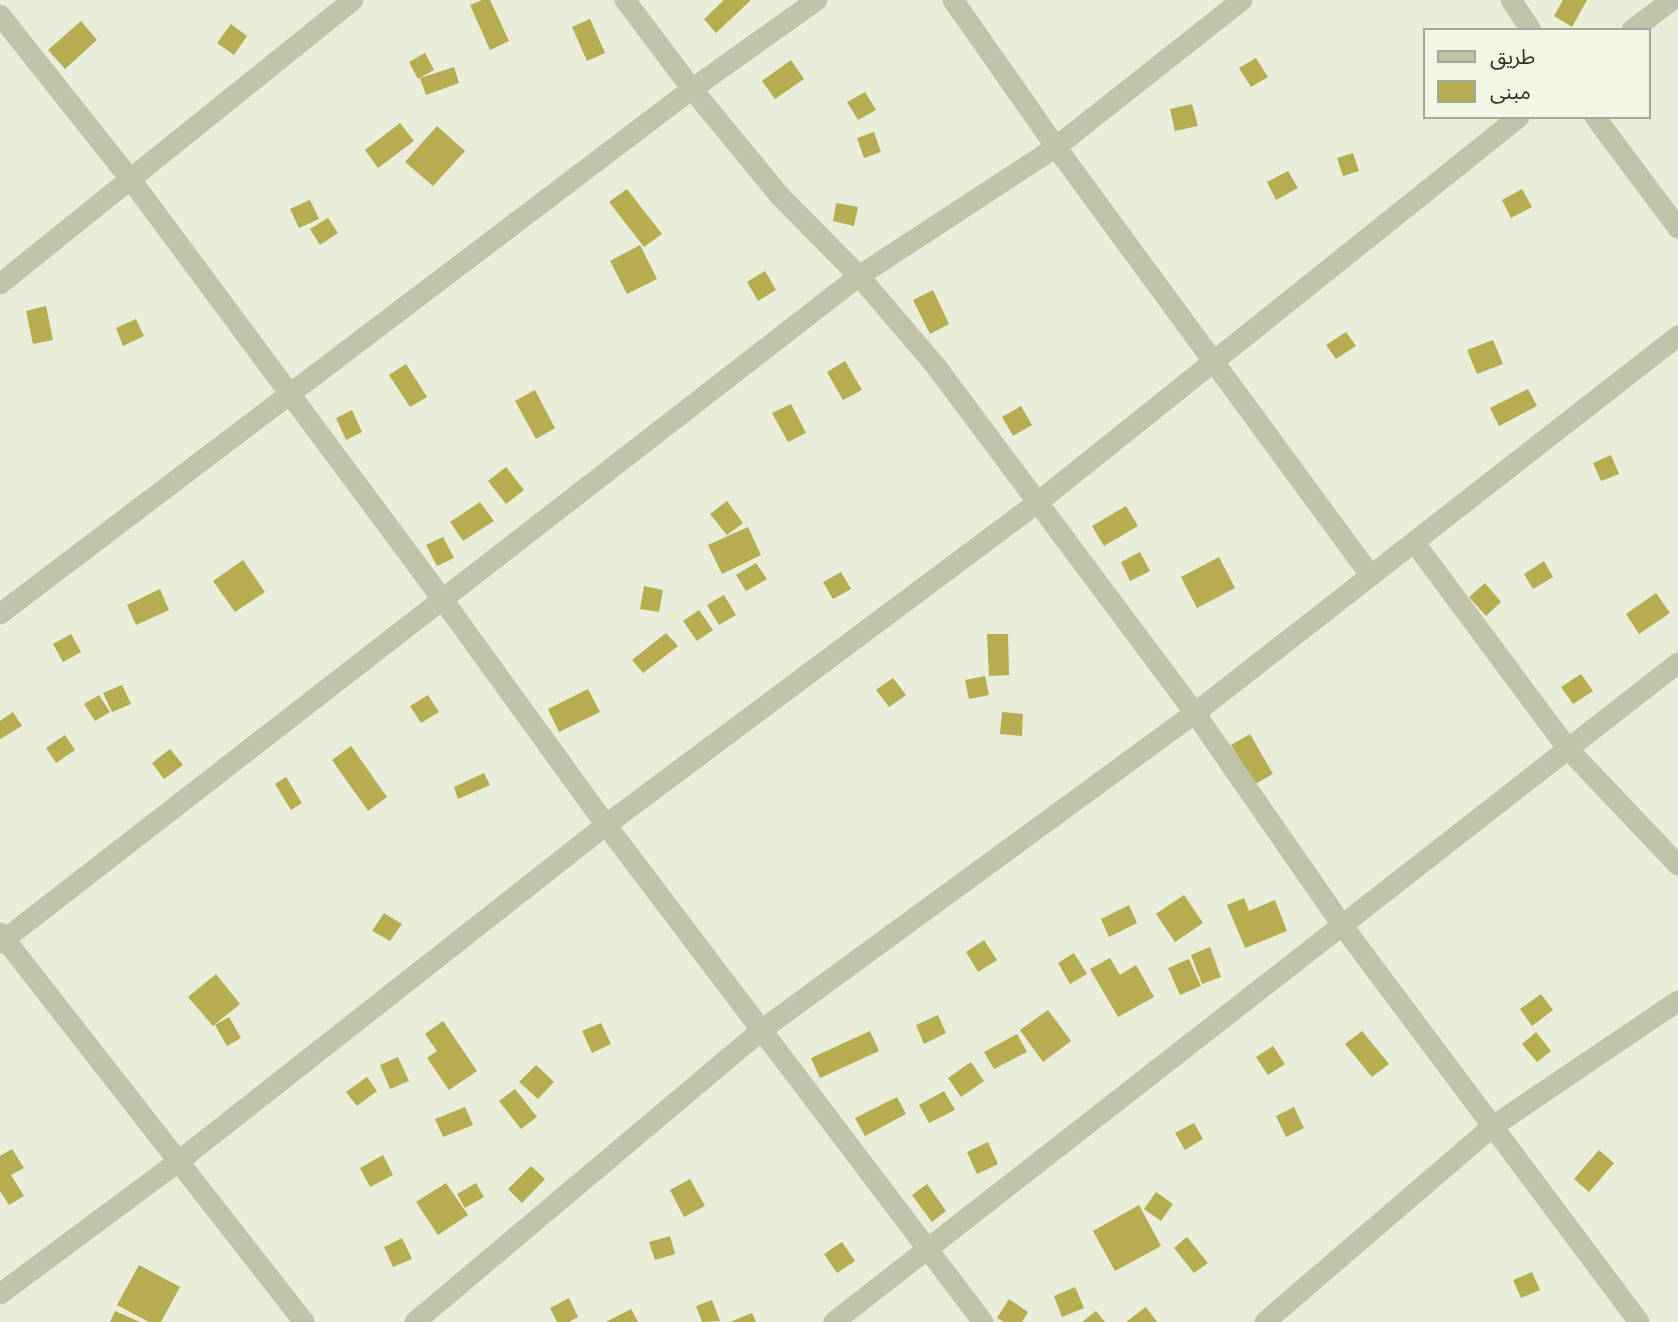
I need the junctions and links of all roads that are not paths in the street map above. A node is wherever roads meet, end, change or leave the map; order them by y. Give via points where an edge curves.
1 (354, 0) edge
2 (625, 0) edge
3 (817, 0) edge
4 (953, 0) edge
5 (1242, 0) edge
6 (1511, 0) edge
7 (1672, 0) edge
8 (0, 15) edge
9 (1530, 28) edge
10 (1635, 28) edge
11 (692, 89) junction
12 (1516, 119) edge
13 (1596, 119) edge
14 (1056, 147) junction
15 (131, 180) junction
16 (1678, 228) edge
17 (859, 276) junction
18 (0, 284) edge
19 (1678, 335) edge
20 (1214, 361) junction
21 (291, 395) junction
22 (1037, 503) junction
23 (1414, 542) junction
24 (1371, 576) junction
25 (443, 600) junction
26 (0, 614) edge
27 (1678, 663) edge
28 (1195, 713) junction
29 (1568, 749) junction
30 (606, 825) junction
31 (1678, 865) edge
32 (1342, 925) junction
33 (2, 938) edge
34 (1678, 1001) edge
35 (763, 1029) junction
36 (1492, 1127) junction
37 (178, 1161) junction
38 (928, 1249) junction
39 (0, 1294) edge
40 (304, 1322) edge
41 (415, 1322) edge
42 (834, 1322) edge
43 (983, 1322) edge
44 (1265, 1322) edge
45 (1639, 1322) edge

1 - 15 street
2 - 11 street
3 - 11 street
4 - 14 street
5 - 14 street
6 - 9 street
7 - 10 street
8 - 15 street
11 - 17 street via 780,196
11 - 21 street
12 - 20 street
13 - 16 street
14 - 17 street
14 - 20 street
15 - 18 street
15 - 21 street
17 - 22 street via 935,365
17 - 25 street
19 - 23 street
20 - 22 street
20 - 24 street
21 - 25 street
21 - 26 street
22 - 28 street
22 - 30 street
23 - 24 street
23 - 29 street
24 - 28 street
25 - 30 street
25 - 33 street
27 - 29 street
28 - 32 street
28 - 35 street
29 - 31 street
29 - 32 street
30 - 35 street
30 - 37 street
32 - 36 street
32 - 38 street
33 - 37 street
34 - 36 street
35 - 38 street
35 - 41 street
36 - 44 street
36 - 45 street
37 - 39 street
37 - 40 street
38 - 42 street
38 - 43 street

